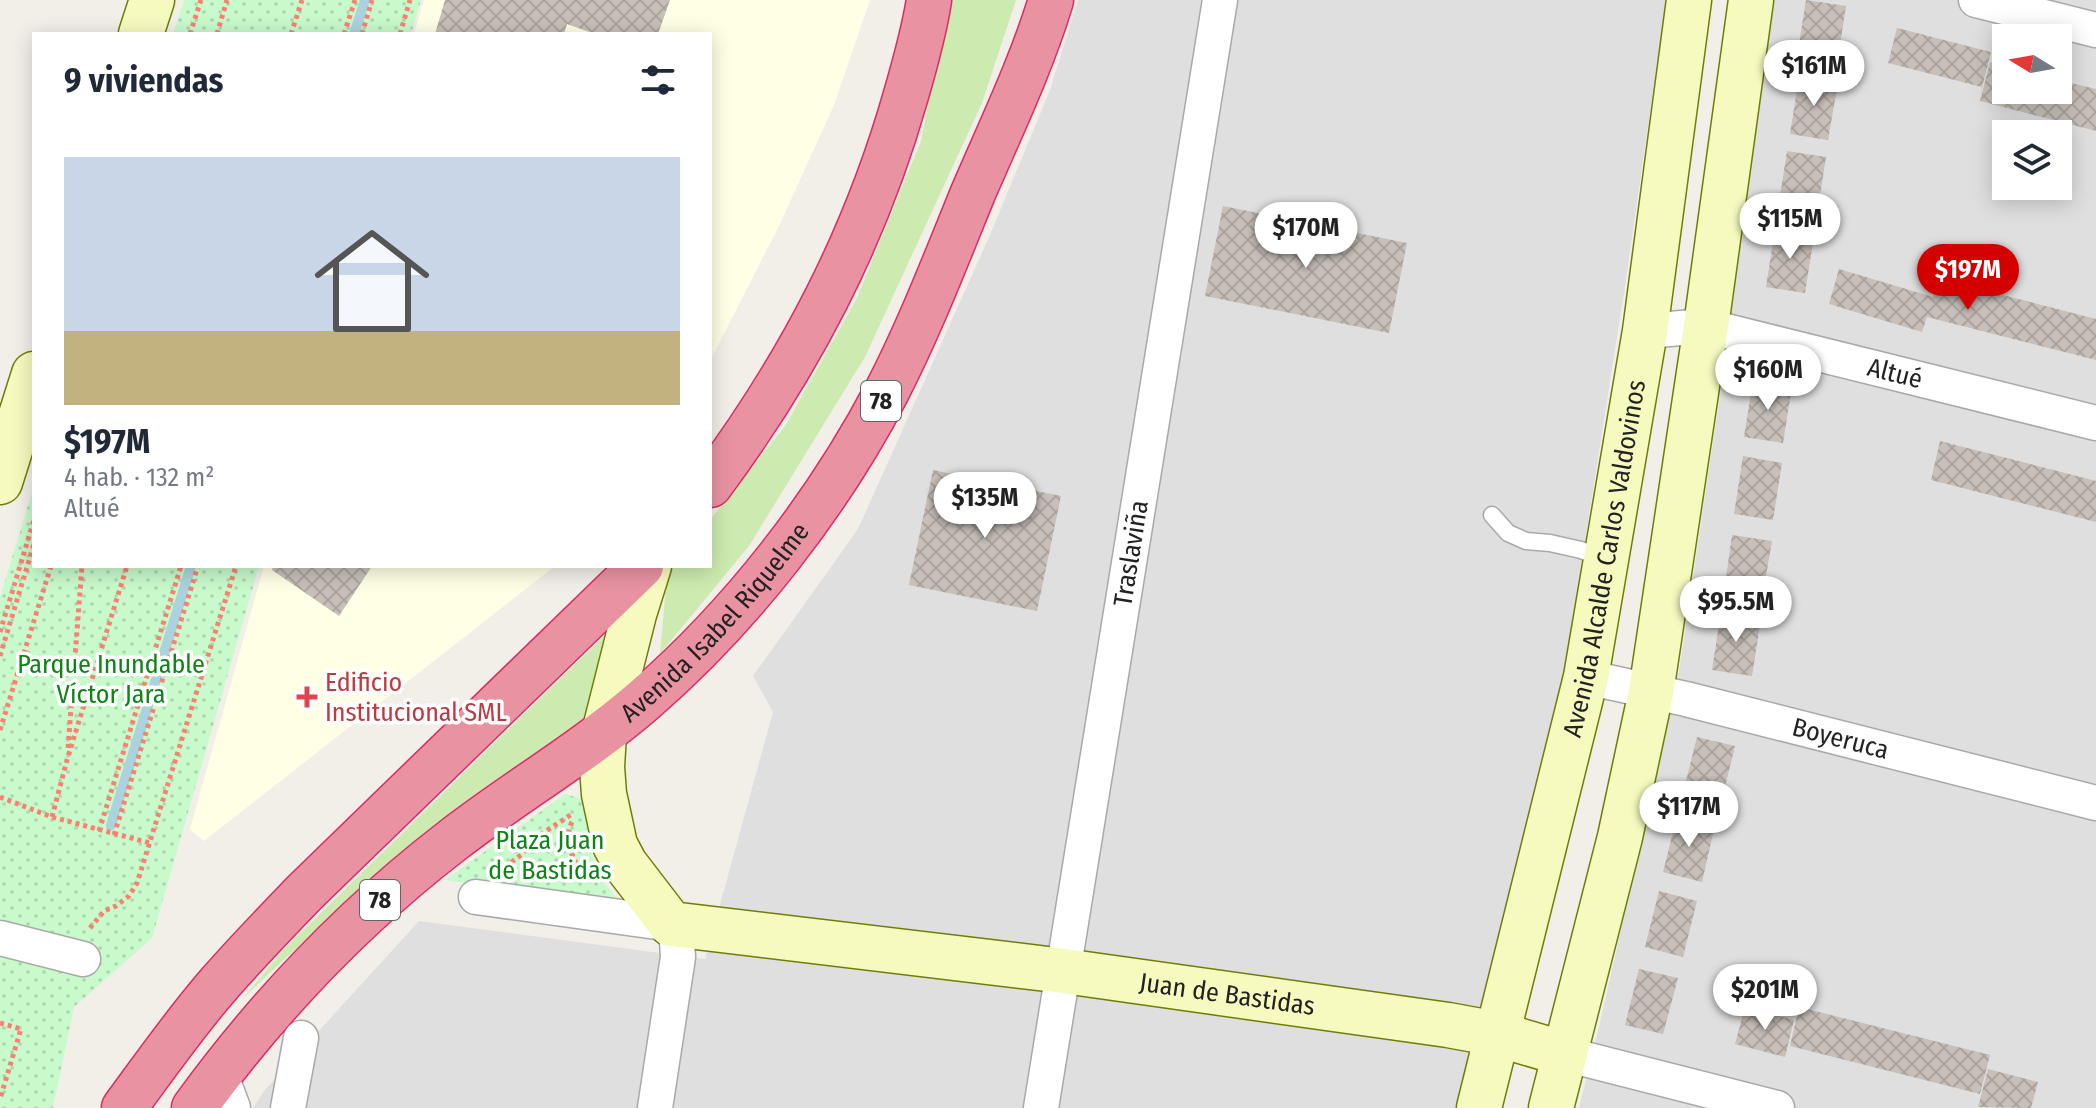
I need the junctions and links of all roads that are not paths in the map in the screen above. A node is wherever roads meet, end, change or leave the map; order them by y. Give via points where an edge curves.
1 (152, 0) edge
2 (929, 0) edge
3 (1051, 0) edge
4 (1220, 0) edge
5 (1689, 0) edge
6 (1751, 0) edge
7 (1976, 0) edge
8 (2096, 30) edge
9 (142, 32) edge
10 (1706, 326) junction
11 (1645, 331) junction
12 (32, 380) edge
13 (2096, 423) edge
14 (0, 482) edge
15 (712, 482) edge
16 (1492, 515) dead end
17 (1606, 560) junction
18 (639, 568) edge
19 (648, 568) edge
20 (1586, 677) junction
21 (1651, 692) junction
22 (604, 733) junction
23 (2096, 803) edge
24 (476, 897) road end
25 (671, 924) junction
26 (0, 938) edge
27 (73, 956) road end
28 (1064, 971) junction
29 (1497, 1034) junction
30 (301, 1038) dead end
31 (1565, 1054) junction
32 (226, 1090) edge
33 (124, 1108) edge
34 (194, 1108) edge
35 (288, 1108) edge
36 (655, 1108) edge
37 (1041, 1108) edge
38 (1479, 1108) edge
39 (1551, 1108) edge
40 (1777, 1108) edge

1 - 9 main road
2 - 15 highway via 896,129 832,290 797,355
3 - 22 highway, Avenida Isabel Riquelme / 78 via 914,334 855,446 737,607
4 - 28 street, Traslaviña
5 - 11 main road, Avenida Alcalde Carlos Valdovinos
6 - 10 main road
7 - 8 street
10 - 11 street, Altué
10 - 13 street, Altué
10 - 21 main road
11 - 17 main road, Avenida Alcalde Carlos Valdovinos
12 - 14 main road
16 - 17 lane via 1508,533 1526,541
17 - 20 main road, Avenida Alcalde Carlos Valdovinos
18 - 33 highway, 78 via 261,938
19 - 22 main road
20 - 21 street, Boyeruca
20 - 29 main road, Avenida Alcalde Carlos Valdovinos
21 - 23 street, Boyeruca
21 - 31 main road
22 - 25 main road via 604,794 615,845
22 - 32 highway, Avenida Isabel Riquelme / 78 via 456,837 367,911 292,986
24 - 25 street, Juan de Bastidas
25 - 28 main road, Juan de Bastidas
25 - 36 street via 678,957
26 - 27 street
28 - 29 main road, Juan de Bastidas
28 - 37 street, Traslaviña
29 - 31 main road, Juan de Bastidas
29 - 38 main road, Avenida Alcalde Carlos Valdovinos
30 - 35 street
31 - 39 main road
31 - 40 street, Juan de Bastidas
32 - 34 highway, Avenida Isabel Riquelme / 78

